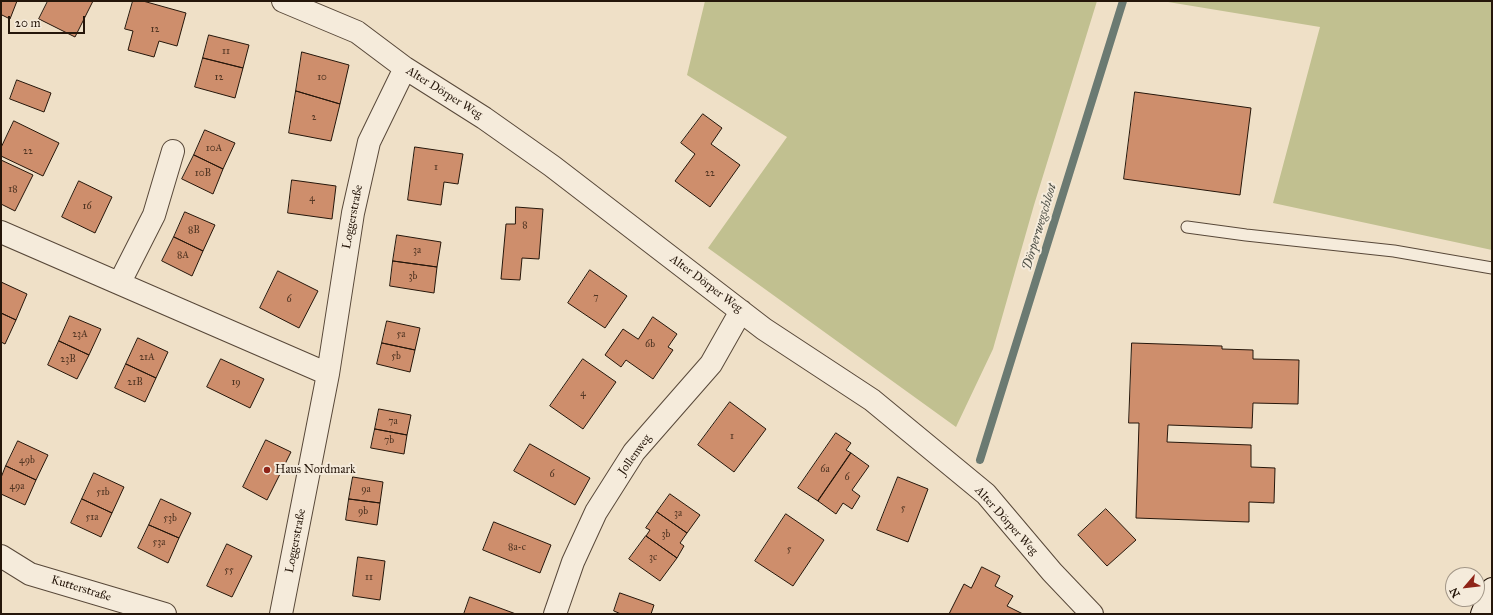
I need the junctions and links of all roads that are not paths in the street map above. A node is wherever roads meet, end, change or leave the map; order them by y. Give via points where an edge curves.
1 (283, 1) edge
2 (405, 68) junction
3 (173, 151) dead end
4 (1187, 227) dead end
5 (1, 232) edge
6 (1492, 268) edge
7 (120, 282) junction
8 (741, 311) junction
9 (328, 374) junction
10 (1, 556) edge
11 (1492, 589) edge
12 (1081, 610) edge
13 (165, 614) edge
14 (281, 614) edge
15 (555, 614) edge
16 (1482, 614) edge

1 - 2 street, Alter Dörper Weg via 357,32
2 - 8 street, Alter Dörper Weg via 484,118 546,162
2 - 9 street, Loggerstraße via 369,142 353,212
3 - 7 street via 154,215
4 - 6 lane via 1246,236 1394,251
5 - 7 street
7 - 9 street
8 - 12 street, Alter Dörper Weg via 872,400 986,494
8 - 15 street, Jollenweg via 710,364 634,452 596,512 573,562
9 - 14 street, Loggerstraße
10 - 13 street, Kutterstraße via 30,574
11 - 16 street

